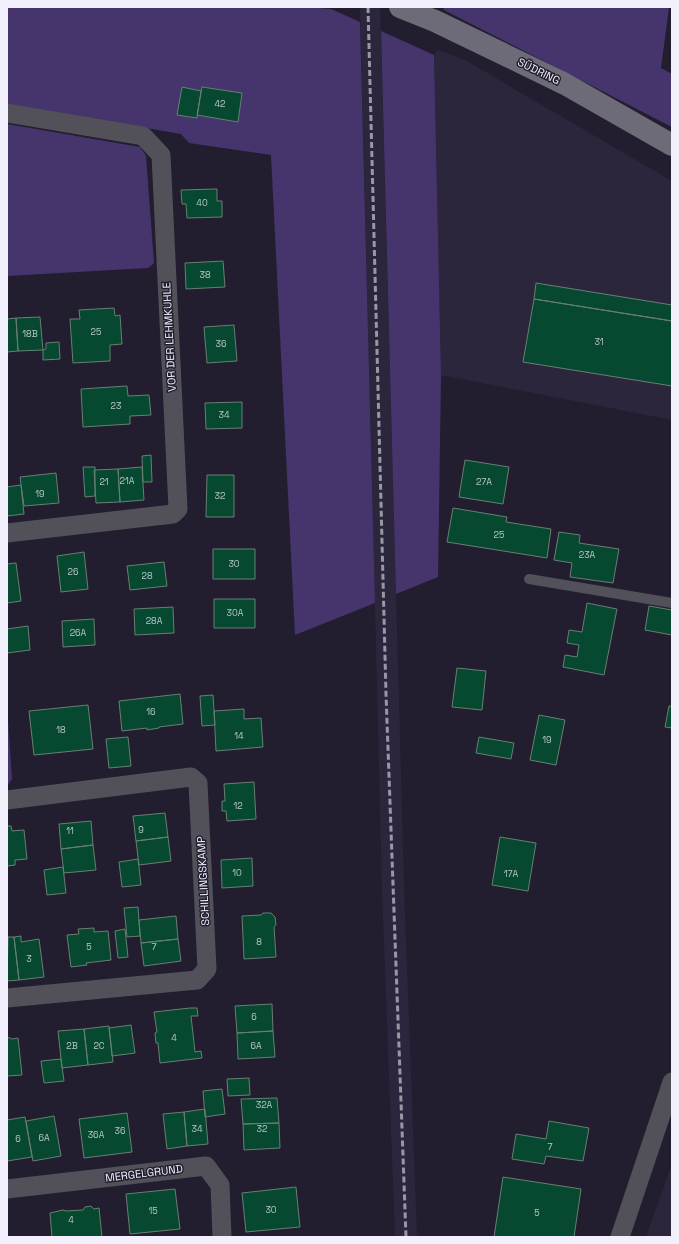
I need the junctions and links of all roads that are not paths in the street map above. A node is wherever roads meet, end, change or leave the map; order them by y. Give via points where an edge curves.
1 (400, 7) edge
2 (7, 113) edge
3 (672, 145) edge
4 (7, 533) edge
5 (529, 579) dead end
6 (672, 603) edge
7 (7, 800) edge
8 (7, 998) edge
9 (672, 1082) edge
10 (7, 1189) edge
11 (222, 1237) edge
12 (620, 1237) edge

1 - 3 main road, SÜDRING via 435,21 565,84
2 - 4 street, VOR DER LEHMKUHLE via 143,136 160,155 178,509 173,514
5 - 6 lane
7 - 8 street, SCHILLINGSKAMP via 191,777 198,783 207,969 197,980
9 - 12 street
10 - 11 street, MERGELGRUND via 206,1166 220,1185

